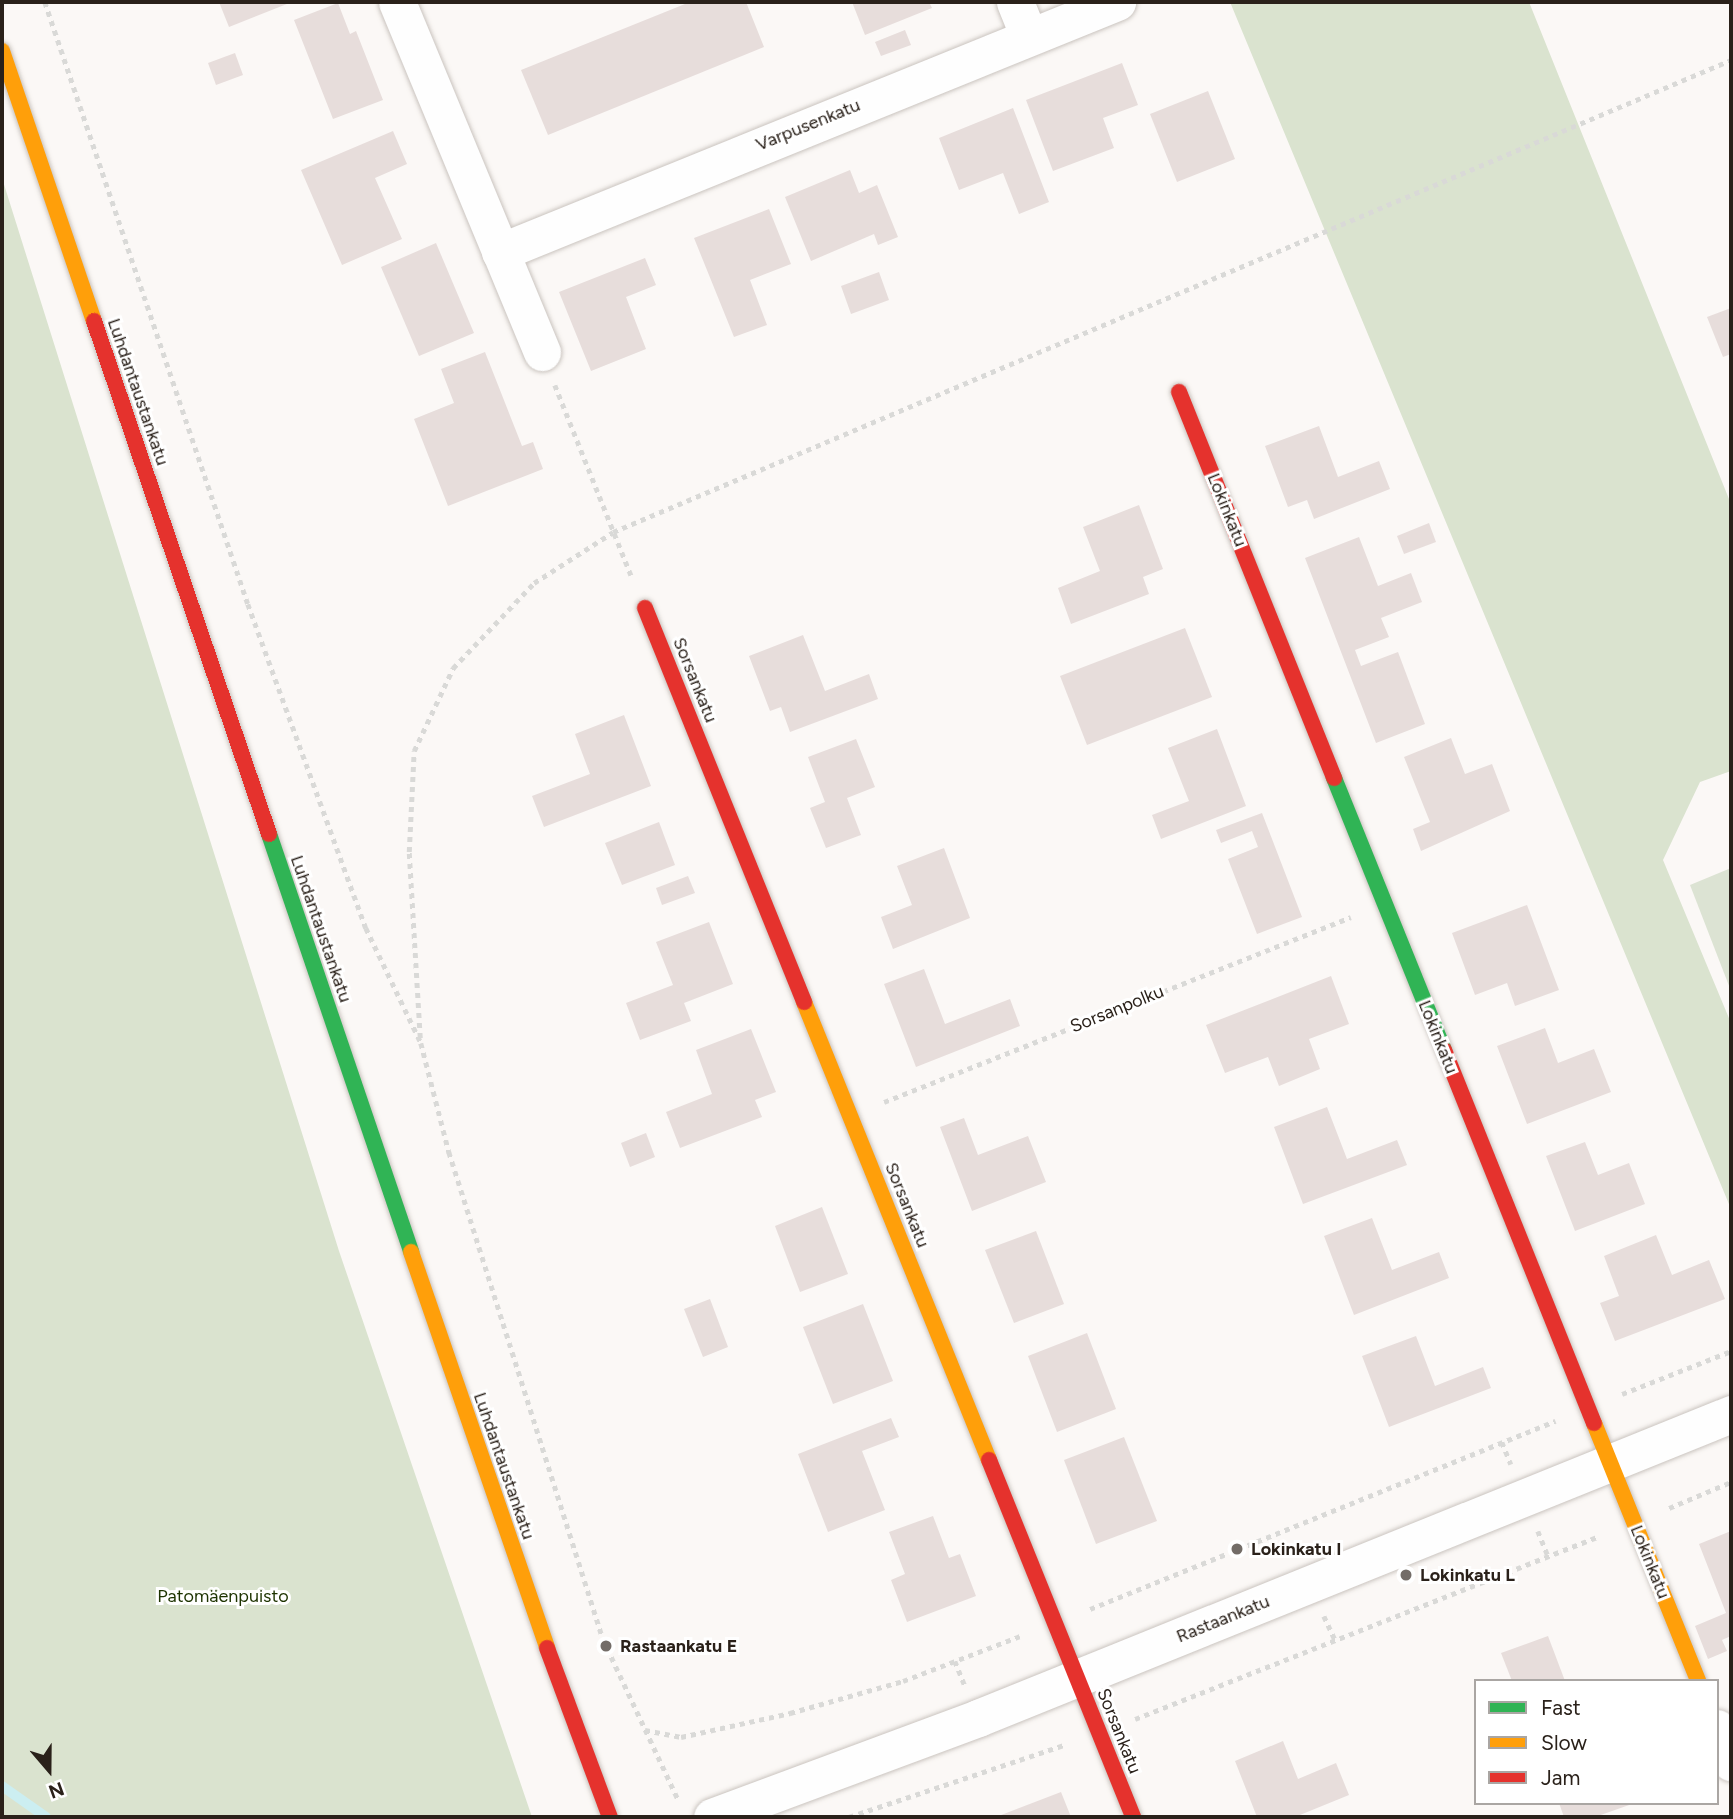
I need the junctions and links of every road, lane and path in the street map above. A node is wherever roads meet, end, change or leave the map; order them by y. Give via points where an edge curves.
1 (45, 2) edge
2 (397, 2) edge
3 (1117, 2) edge
4 (1022, 18) edge
5 (2, 51) edge
6 (1731, 60) edge
7 (500, 252) junction
8 (542, 352) joint
9 (1180, 392) dead end
10 (613, 532) junction
11 (645, 608) joint
12 (1384, 904) junction
13 (421, 1043) junction
14 (850, 1115) junction
15 (1731, 1351) edge
16 (1587, 1408) junction
17 (1731, 1414) edge
18 (1608, 1464) junction
19 (1731, 1482) edge
20 (1633, 1522) junction
21 (1321, 1609) dead end
22 (1056, 1622) junction
23 (1335, 1640) junction
24 (1077, 1678) junction
25 (1697, 1679) edge
26 (645, 1730) junction
27 (1099, 1733) junction
28 (1719, 1733) edge
29 (1731, 1762) edge
30 (696, 1811) edge
31 (610, 1817) edge
32 (849, 1817) edge
33 (1133, 1817) edge

1 - 13 path via 248,604 366,928
2 - 7 street
3 - 4 street, Varpusenkatu
4 - 7 street, Varpusenkatu
5 - 31 street, Luhdantaustankatu via 527,1594
6 - 10 path
7 - 8 street
8 - 10 path
9 - 12 street, Lokinkatu
10 - 11 path
10 - 13 path via 534,583 453,668 414,751 409,852
11 - 14 street, Sorsankatu
12 - 14 path, Sorsanpolku
12 - 16 street, Lokinkatu
13 - 26 path via 449,1152 603,1639
14 - 22 street, Sorsankatu
15 - 16 path
16 - 18 street, Lokinkatu
16 - 22 path
17 - 18 street, Rastaankatu
18 - 20 street, Lokinkatu
18 - 24 street, Rastaankatu
19 - 20 path
20 - 23 path
20 - 25 street, Lokinkatu
21 - 23 path
22 - 24 street, Sorsankatu
22 - 26 path via 903,1681 790,1713 681,1737
23 - 27 path
24 - 27 street, Sorsankatu
24 - 30 street, Rastaankatu
26 - 30 path
27 - 32 path
27 - 33 street, Sorsankatu
28 - 29 street

